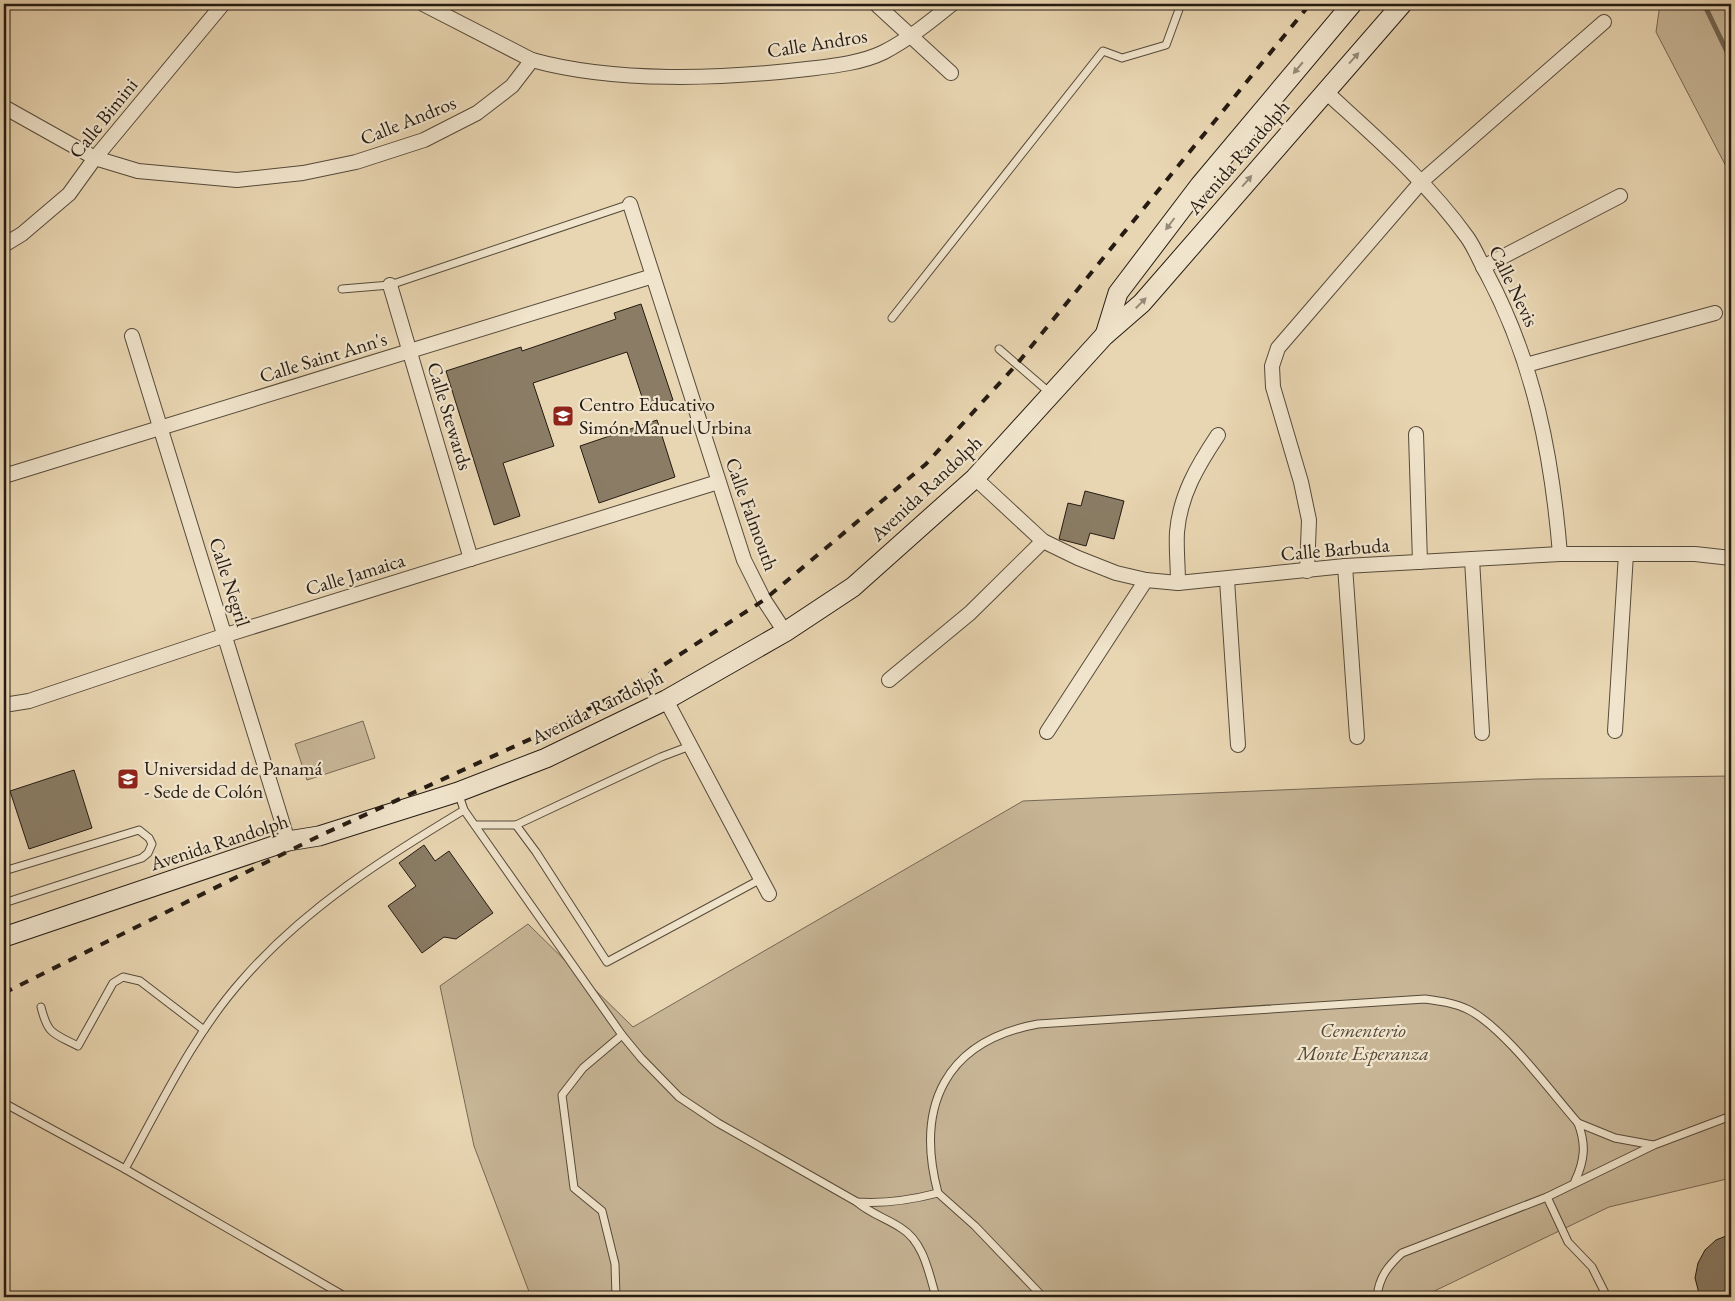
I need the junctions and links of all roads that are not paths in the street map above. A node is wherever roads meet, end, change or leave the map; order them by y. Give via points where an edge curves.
1 (223, 4) edge
2 (422, 4) edge
3 (876, 4) edge
4 (952, 4) edge
5 (1181, 4) edge
6 (1352, 4) edge
7 (1402, 4) edge
8 (1604, 22) dead end
9 (911, 35) junction
10 (532, 60) junction
11 (951, 73) dead end
12 (1325, 90) junction
13 (4, 107) edge
14 (95, 158) junction
15 (1422, 181) junction
16 (1620, 196) dead end
17 (630, 204) joint
18 (4, 245) edge
19 (1483, 267) junction
20 (653, 276) junction
21 (390, 286) junction
22 (342, 290) dead end
23 (1715, 313) dead end
24 (892, 318) dead end
25 (132, 336) dead end
26 (1104, 336) junction
27 (999, 349) dead end
28 (409, 351) junction
29 (1526, 365) junction
30 (1051, 394) junction
31 (159, 429) junction
32 (1416, 434) dead end
33 (1218, 435) dead end
34 (4, 476) edge
35 (975, 478) junction
36 (718, 482) junction
37 (1043, 541) junction
38 (1560, 554) junction
39 (1626, 554) junction
40 (1731, 558) edge
41 (471, 559) junction
42 (1472, 559) junction
43 (1420, 562) junction
44 (1345, 566) junction
45 (1307, 571) junction
46 (1146, 580) junction
47 (1227, 580) junction
48 (1178, 583) junction
49 (785, 632) junction
50 (226, 635) junction
51 (889, 680) dead end
52 (666, 700) junction
53 (4, 705) edge
54 (1615, 731) dead end
55 (1047, 732) dead end
56 (1482, 733) dead end
57 (1357, 737) dead end
58 (1238, 745) dead end
59 (690, 746) junction
60 (458, 792) junction
61 (464, 810) junction
62 (475, 825) junction
63 (516, 825) junction
64 (288, 841) junction
65 (4, 871) edge
66 (761, 879) junction
67 (769, 894) dead end
68 (4, 903) edge
69 (4, 937) edge
70 (41, 1007) dead end
71 (204, 1030) junction
72 (622, 1035) junction
73 (4, 1103) edge
74 (1731, 1116) edge
75 (1578, 1122) junction
76 (1654, 1145) junction
77 (125, 1169) junction
78 (1575, 1181) junction
79 (938, 1193) junction
80 (1547, 1196) junction
81 (857, 1202) junction
82 (346, 1297) edge
83 (616, 1297) edge
84 (936, 1297) edge
85 (1043, 1297) edge
86 (1376, 1297) edge
87 (1607, 1297) edge

1 - 14 street, Calle Bimini
2 - 10 street
3 - 9 street
4 - 9 street, Calle Andros
5 - 24 lane via 1166,45 1122,58 1103,51
6 -> 26 main road, Avenida Randolph via 1200,185 1118,293
12 -> 7 main road, Avenida Randolph
8 - 15 street
9 - 10 street, Calle Andros via 883,52 847,63 781,72 629,75 554,66
9 - 11 street
10 - 14 street, Calle Andros via 512,86 477,113 424,140 356,162 303,174 237,180 138,171
12 - 15 street, Calle Nevis
26 -> 12 main road, Avenida Randolph via 1142,303
13 - 14 street, Calle Andros
14 - 18 street, Calle Bimini via 70,194
15 - 19 street, Calle Nevis via 1468,239
15 - 45 street via 1278,348 1272,366 1272,386 1309,520
16 - 19 street
17 - 20 street, Calle Falmouth
17 - 21 lane
19 - 29 street, Calle Nevis via 1515,333
20 - 28 street, Calle Saint Ann's
20 - 36 street, Calle Falmouth
21 - 22 lane
21 - 28 street, Calle Stewards
23 - 29 street
25 - 31 street, Calle Negril
26 - 30 main road, Avenida Randolph
27 - 30 lane
28 - 31 street, Calle Saint Ann's
28 - 41 street, Calle Stewards
29 - 38 street, Calle Nevis via 1555,488
30 - 35 main road, Avenida Randolph
31 - 34 street, Calle Saint Ann's
31 - 50 street, Calle Negril
32 - 43 street
33 - 48 street via 1189,483 1181,508 1177,532
35 - 37 street, Calle Barbuda
35 - 49 main road, Avenida Randolph via 853,587
36 - 41 street, Calle Jamaica
36 - 49 street, Calle Falmouth via 744,560
37 - 46 street, Calle Barbuda via 1078,558
37 - 51 street via 970,613
38 - 39 street, Calle Barbuda
38 - 42 street, Calle Barbuda
39 - 40 street, Calle Barbuda via 1695,554
39 - 54 street
41 - 50 street, Calle Jamaica
42 - 43 street, Calle Barbuda
42 - 56 street
43 - 44 street, Calle Barbuda
44 - 45 street, Calle Barbuda
44 - 57 street
45 - 47 street, Calle Barbuda
46 - 48 street, Calle Barbuda
46 - 55 street
47 - 48 street, Calle Barbuda
47 - 58 street
49 - 52 main road, Avenida Randolph
50 - 53 street, Calle Jamaica via 29,701
50 - 64 street, Calle Negril
52 - 59 street
52 - 60 main road, Avenida Randolph via 546,758
59 - 63 lane
59 - 66 street
60 - 61 lane
60 - 64 main road, Avenida Randolph via 319,836
61 - 62 lane
61 - 71 lane via 361,876 292,928 242,980
62 - 63 lane
62 - 72 lane
63 - 66 lane via 608,962
64 - 69 main road, Avenida Randolph
65 - 68 lane via 139,830 150,838 152,844 142,858
66 - 67 street
70 - 71 lane via 46,1026 78,1046 113,983 123,977 140,981
71 - 77 lane
72 - 81 lane via 640,1058 679,1096 718,1123
72 - 83 lane via 583,1068 562,1095 574,1188 602,1211 614,1264
73 - 77 lane
74 - 76 lane
75 - 76 lane via 1615,1138
75 - 78 lane via 1585,1152
75 - 79 lane via 1488,1023 1468,1010 1446,1002 1425,999 1038,1024 992,1037 953,1069 932,1115 929,1141
76 - 78 lane
77 - 82 lane
78 - 80 lane
79 - 81 lane via 910,1201
79 - 85 lane via 975,1226
80 - 86 lane via 1402,1253 1388,1265
80 - 87 lane via 1568,1242 1592,1267
81 - 84 lane via 870,1213 902,1228 913,1239 922,1253

